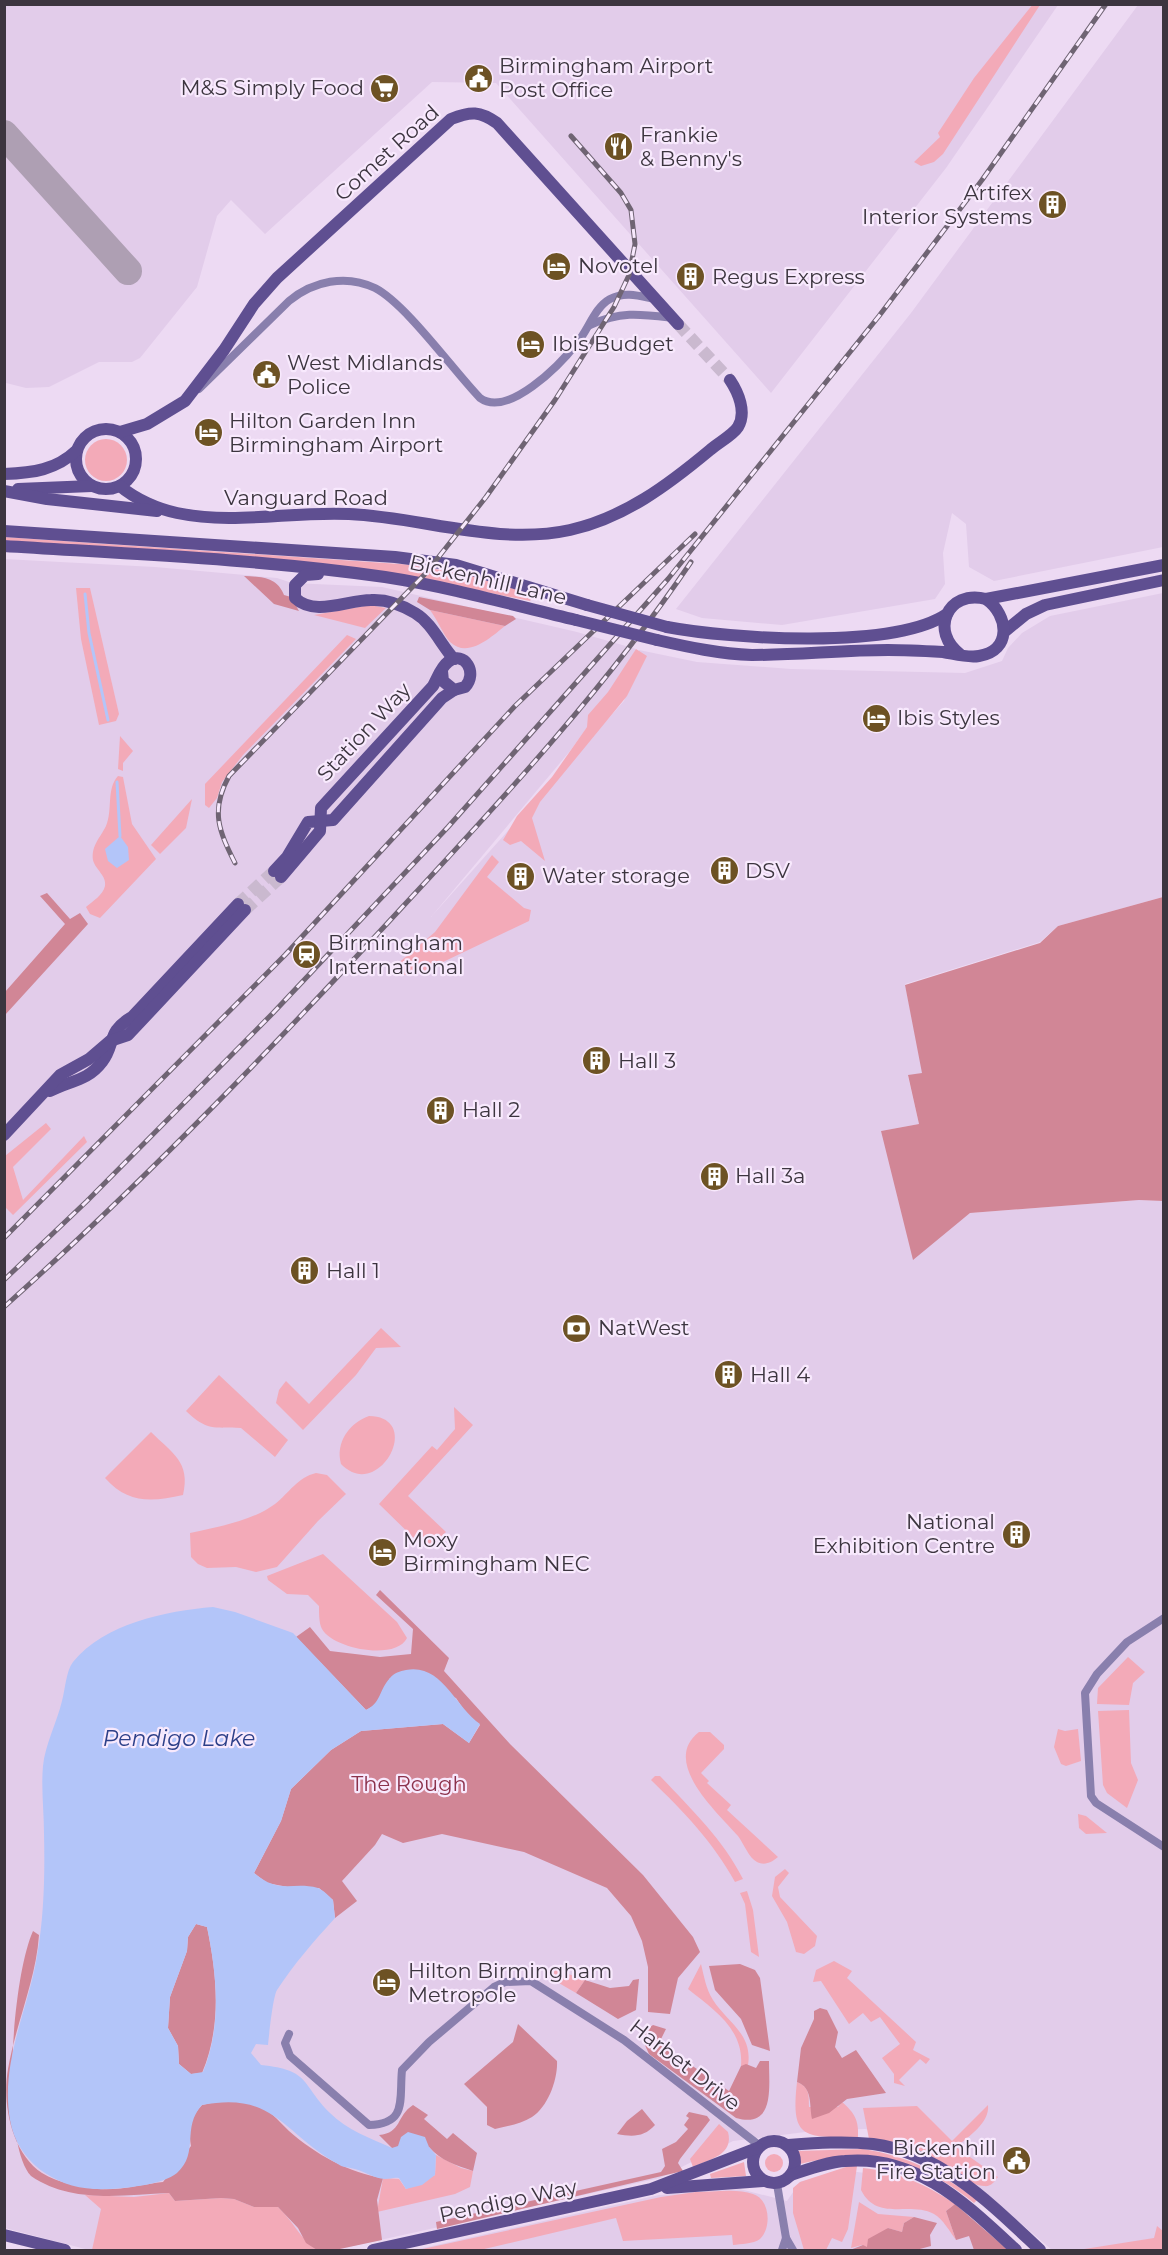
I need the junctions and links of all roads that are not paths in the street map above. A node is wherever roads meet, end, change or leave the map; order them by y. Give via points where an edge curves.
1 (655, 299) junction
2 (676, 321) joint
3 (590, 325) junction
4 (730, 380) tunnel mouth
5 (185, 401) junction
6 (120, 432) junction
7 (77, 450) junction
8 (4, 474) edge
9 (92, 486) junction
10 (120, 486) junction
11 (4, 490) edge
12 (176, 513) junction
13 (4, 531) edge
14 (4, 546) edge
15 (1164, 565) edge
16 (349, 572) junction
17 (1164, 580) edge
18 (986, 599) junction
19 (949, 610) junction
20 (1004, 632) junction
21 (961, 656) junction
22 (454, 659) junction
23 (442, 671) junction
24 (453, 690) junction
25 (319, 820) junction
26 (278, 874) tunnel mouth
27 (242, 907) tunnel mouth
28 (4, 1135) edge
29 (1164, 1618) edge
30 (1164, 1847) edge
31 (289, 2034) dead end
32 (787, 2145) junction
33 (758, 2147) junction
34 (791, 2175) junction
35 (763, 2181) junction
36 (777, 2184) junction
37 (651, 2189) junction
38 (4, 2235) edge
39 (786, 2238) junction
40 (65, 2250) edge
41 (373, 2250) edge
42 (782, 2250) edge
43 (793, 2250) edge
44 (1016, 2250) edge
45 (1040, 2250) edge

1 - 2 street, Comet Road
1 - 3 street via 629,293 610,298 596,311
1 - 5 street, Comet Road via 497,123 483,113 469,112 452,119 277,278
2 - 3 street via 632,313
3 - 5 street via 570,351 526,391 508,401 486,402 394,301 374,288 347,281 319,283 304,288
4 - 12 street, Vanguard Road via 740,396 738,427 677,478 620,514 570,530 518,534 352,514 221,518
5 - 6 street via 147,424
6 - 7 street via 103,429 92,433
6 - 10 street via 135,449 137,462 132,476
7 - 8 street via 64,463 34,473
7 - 9 street via 82,478
9 - 10 street
9 - 11 street
10 - 12 street, Vanguard Road via 135,498
11 - 12 street via 47,499
13 - 19 street, Bickenhill Lane, bridge via 395,557 456,565 667,627 758,638 881,635 925,627
14 - 16 street, Bickenhill Lane via 257,562
15 - 18 street
16 - 21 street, Bickenhill Lane, bridge via 438,588 697,649 751,655 888,650
16 - 22 street via 305,575 295,585 295,598 313,608 374,600 397,604 418,614
17 - 20 street via 1045,605
18 - 19 street via 965,598
18 - 20 street via 1001,613
19 - 21 street via 944,626 947,640
20 - 21 street via 997,647 988,654
22 - 23 street
22 - 24 street via 470,666 471,677 465,687
23 - 24 street via 443,681
23 - 25 street, Station Way via 433,686 321,808
24 - 25 street, Station Way via 333,820
25 - 26 street, Station Way via 320,831
27 - 28 street via 132,1017 120,1024 110,1041 60,1075
29 - 30 street via 1127,1642 1097,1674 1085,1694 1091,1796
31 - 33 street, Harbet Drive via 285,2043 290,2056 369,2125 378,2125 391,2121 399,2112 402,2070 422,2048 494,1987 505,1982 531,1981 624,2040
32 - 33 street via 770,2141
32 - 34 street via 795,2162
32 - 45 street via 839,2142 875,2145 909,2154 957,2178
33 - 35 street via 752,2166
33 - 37 street, Pendigo Way
34 - 36 street
34 - 44 street via 847,2160 879,2161 907,2170 961,2199
35 - 36 street
35 - 37 street, Pendigo Way
36 - 39 street
37 - 41 street, Pendigo Way
38 - 40 street
39 - 42 street
39 - 43 street

